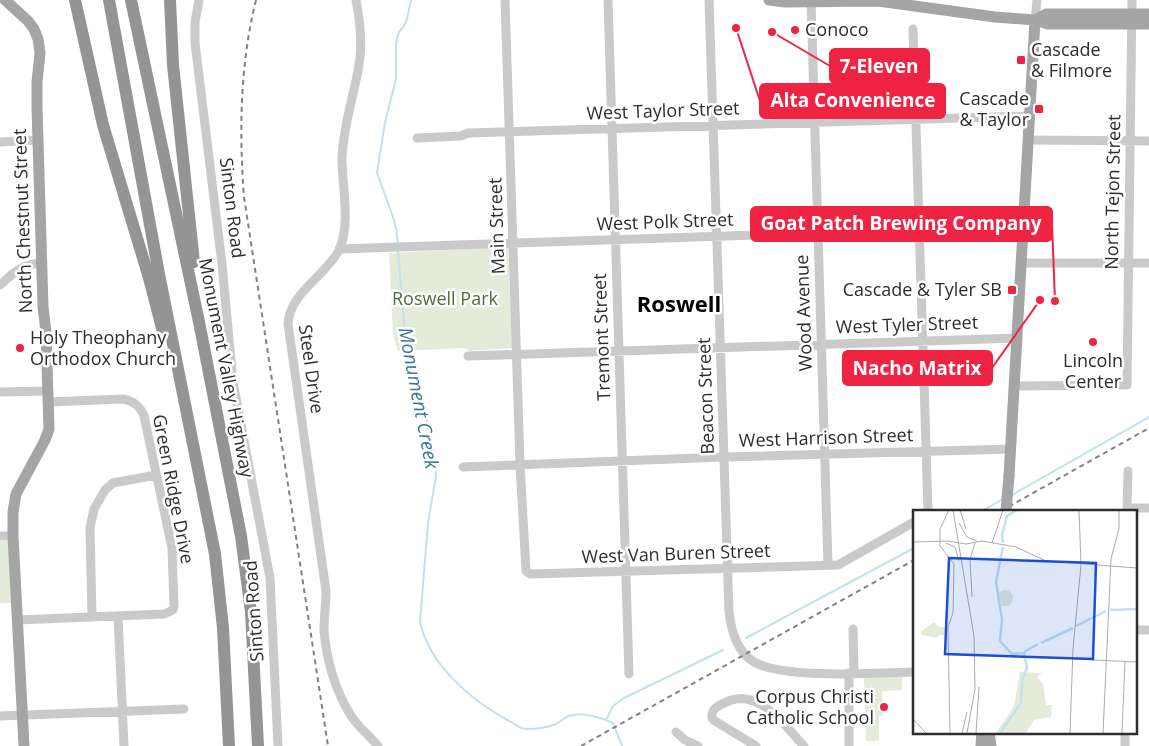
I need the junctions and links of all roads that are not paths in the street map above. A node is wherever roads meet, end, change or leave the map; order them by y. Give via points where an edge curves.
1 (5, 0) edge
2 (75, 0) edge
3 (109, 0) edge
4 (131, 0) edge
5 (170, 0) edge
6 (199, 0) edge
7 (356, 0) edge
8 (505, 0) edge
9 (608, 0) edge
10 (709, 0) edge
11 (769, 0) edge
12 (1037, 0) edge
13 (1132, 0) edge
14 (811, 1) edge
15 (1149, 14) edge
16 (1131, 19) junction
17 (1035, 20) junction
18 (1149, 24) edge
19 (913, 30) dead end
20 (1030, 116) junction
21 (916, 120) junction
22 (814, 124) junction
23 (713, 126) junction
24 (612, 129) junction
25 (510, 132) junction
26 (417, 138) dead end
27 (38, 140) junction
28 (1028, 140) junction
29 (1130, 140) junction
30 (1149, 141) edge
31 (0, 142) edge
32 (1023, 226) junction
33 (919, 229) junction
34 (818, 233) junction
35 (717, 237) junction
36 (616, 240) junction
37 (514, 243) junction
38 (339, 249) junction
39 (41, 263) junction
40 (1021, 263) junction
41 (1128, 263) junction
42 (1149, 263) edge
43 (0, 286) edge
44 (199, 322) junction
45 (1018, 338) junction
46 (922, 341) junction
47 (821, 344) junction
48 (721, 347) junction
49 (618, 350) junction
50 (517, 354) junction
51 (468, 356) dead end
52 (1015, 386) junction
53 (0, 392) edge
54 (49, 396) junction
55 (187, 410) junction
56 (1011, 449) junction
57 (926, 451) junction
58 (824, 454) junction
59 (724, 457) junction
60 (622, 461) junction
61 (520, 464) junction
62 (463, 467) dead end
63 (1128, 471) dead end
64 (156, 475) junction
65 (1149, 508) edge
66 (1127, 509) edge
67 (928, 510) edge
68 (1006, 510) edge
69 (913, 523) edge
70 (0, 536) edge
71 (13, 536) junction
72 (828, 565) junction
73 (728, 569) junction
74 (526, 571) joint
75 (626, 572) junction
76 (118, 616) junction
77 (92, 617) junction
78 (17, 620) junction
79 (853, 629) dead end
80 (1136, 630) edge
81 (1149, 630) edge
82 (913, 672) edge
83 (852, 673) junction
84 (629, 674) dead end
85 (184, 709) dead end
86 (122, 711) junction
87 (22, 715) junction
88 (0, 716) edge
89 (676, 732) dead end
90 (24, 746) edge
91 (124, 746) edge
92 (229, 746) edge
93 (258, 746) edge
94 (278, 746) edge
95 (378, 746) edge
96 (698, 746) edge
97 (756, 746) edge
98 (804, 746) edge
99 (849, 746) edge

1 - 27 main road, North Chestnut Street via 32,25 40,45
2 - 55 highway via 103,125
3 - 55 highway
4 - 44 highway, Monument Valley Highway
5 - 44 highway via 173,65
6 - 94 street, Sinton Road via 196,43 233,382 271,587
7 - 38 street, Steel Drive via 361,52 343,141 344,229
8 - 25 street, Main Street
9 - 24 street, Tremont Street
10 - 23 street, Beacon Street
11 - 14 main road
12 - 17 street
13 - 16 street, North Tejon Street
14 - 17 main road via 878,1
14 - 22 street, Wood Avenue
15 - 16 main road
16 - 17 main road via 1048,24
16 - 18 main road
16 - 29 street, North Tejon Street
17 - 20 main road
19 - 21 street
20 - 21 street, West Taylor Street
20 - 28 main road
21 - 22 street, West Taylor Street
21 - 33 street
22 - 23 street, West Taylor Street
22 - 34 street, Wood Avenue
23 - 24 street, West Taylor Street via 629,124
23 - 35 street, Beacon Street
24 - 25 street, West Taylor Street
24 - 36 street, Tremont Street
25 - 26 street, West Taylor Street
25 - 37 street, Main Street
27 - 31 street
27 - 39 main road, North Chestnut Street
28 - 29 street
28 - 32 main road
29 - 30 street
29 - 41 street, North Tejon Street
32 - 33 street, West Polk Street
32 - 40 main road
33 - 34 street, West Polk Street
33 - 46 street
34 - 35 street, West Polk Street
34 - 47 street, Wood Avenue
35 - 36 street, West Polk Street
35 - 48 street, Beacon Street
36 - 37 street, West Polk Street
36 - 49 street, Tremont Street
37 - 38 street, West Polk Street
37 - 50 street, Main Street
38 - 95 street, Steel Drive via 295,301 288,324 326,591 324,623 327,648 335,679 351,716
39 - 43 street via 19,268
39 - 54 main road, North Chestnut Street
40 - 41 street
40 - 45 main road
41 - 42 street
41 - 52 street, North Tejon Street via 1127,385
44 - 93 highway, Monument Valley Highway via 243,546 252,620
45 - 46 street, West Tyler Street
45 - 52 main road
46 - 47 street, West Tyler Street
46 - 57 street
47 - 48 street, West Tyler Street
47 - 58 street, Wood Avenue
48 - 49 street, West Tyler Street
48 - 59 street, Beacon Street
49 - 50 street, West Tyler Street
49 - 60 street, Tremont Street
50 - 51 street, West Tyler Street
50 - 61 street, Main Street
52 - 56 main road
53 - 54 street
54 - 64 street, Green Ridge Drive via 123,400 136,404 144,416
54 - 71 main road, North Chestnut Street via 48,434 16,494
55 - 92 highway via 219,585
56 - 57 street, West Harrison Street
56 - 68 main road, bridge
57 - 58 street, West Harrison Street
57 - 67 street
58 - 59 street, West Harrison Street
58 - 72 street, Wood Avenue
59 - 60 street, West Harrison Street
59 - 73 street, Beacon Street
60 - 61 street, West Harrison Street
60 - 75 street, Tremont Street
61 - 62 street, West Harrison Street
61 - 74 street, Main Street
63 - 66 street
64 - 76 street, Green Ridge Drive via 172,548 172,610 164,614
64 - 77 street via 113,483 104,490 94,509 90,528
65 - 66 street
69 - 72 street, West Van Buren Street via 838,565
70 - 71 street
71 - 78 main road, North Chestnut Street
72 - 73 street, West Van Buren Street
73 - 75 street, West Van Buren Street
73 - 83 street, Beacon Street via 732,629 741,650 749,659 797,672
74 - 75 street, West Van Buren Street via 530,574
75 - 84 street, Tremont Street
76 - 77 street
76 - 86 street
77 - 78 street
78 - 87 main road, North Chestnut Street
79 - 83 street
80 - 81 street
82 - 83 street
83 - 99 street
85 - 86 street
86 - 87 street
86 - 91 street
87 - 88 street
87 - 90 main road, North Chestnut Street
89 - 96 street
97 - 98 street via 715,721 712,711 731,700 756,700 768,708

